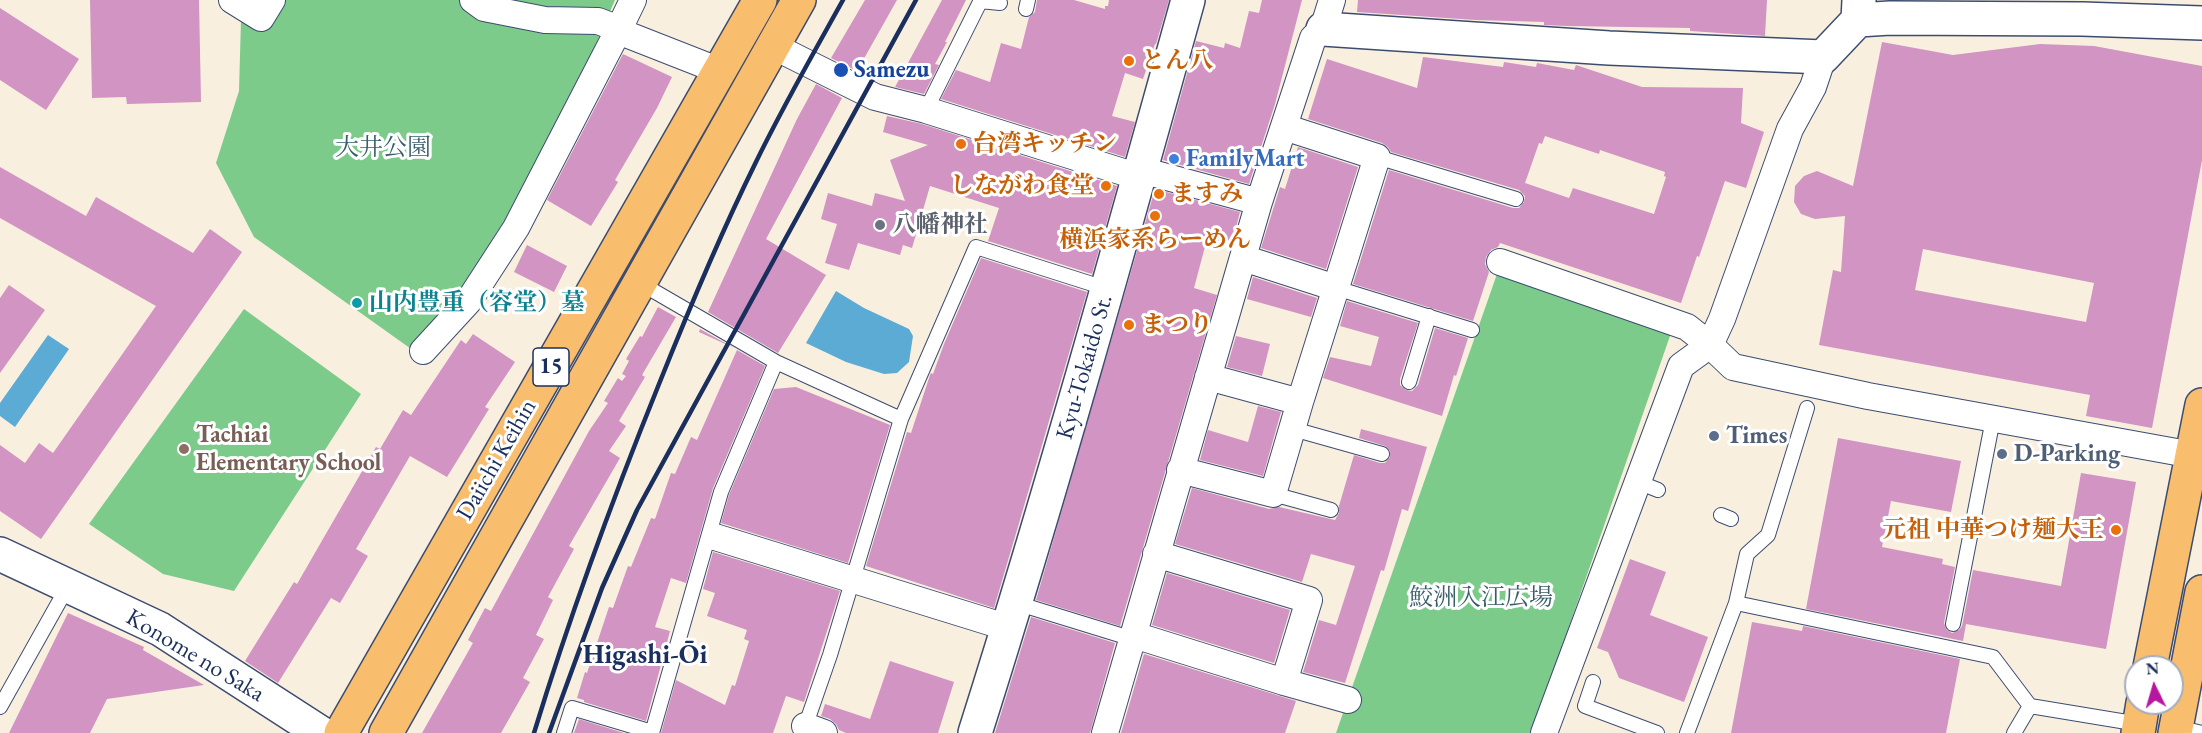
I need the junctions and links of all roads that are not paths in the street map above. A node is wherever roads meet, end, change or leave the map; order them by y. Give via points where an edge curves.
1 (231, 0) edge
2 (272, 0) edge
3 (473, 0) edge
4 (633, 0) edge
5 (760, 0) edge
6 (799, 0) edge
7 (1188, 0) edge
8 (981, 1) edge
9 (1000, 3) dead end
10 (1858, 10) edge
11 (2083, 10) edge
12 (1327, 14) edge
13 (2202, 23) edge
14 (619, 30) junction
15 (772, 46) junction
16 (1823, 57) junction
17 (720, 71) junction
18 (926, 110) junction
19 (1284, 127) junction
20 (1377, 157) junction
21 (1140, 173) junction
22 (1516, 199) dead end
23 (1259, 202) junction
24 (1243, 258) junction
25 (1500, 262) dead end
26 (640, 283) junction
27 (1336, 288) junction
28 (1108, 289) junction
29 (1429, 316) junction
30 (1472, 330) dead end
31 (1710, 345) junction
32 (423, 351) dead end
33 (776, 362) junction
34 (1208, 377) junction
35 (1409, 382) dead end
36 (1300, 402) junction
37 (2202, 405) edge
38 (1807, 408) dead end
39 (901, 419) junction
40 (1993, 419) junction
41 (1293, 429) junction
42 (1382, 454) dead end
43 (2193, 455) junction
44 (1180, 470) junction
45 (1273, 494) junction
46 (1330, 510) dead end
47 (712, 537) junction
48 (0, 554) edge
49 (1156, 554) junction
50 (852, 580) junction
51 (68, 586) junction
52 (2202, 592) edge
53 (1736, 603) junction
54 (1013, 615) junction
55 (1953, 624) dead end
56 (1133, 637) junction
57 (2152, 655) edge
58 (1284, 682) junction
59 (1593, 682) dead end
60 (1348, 700) dead end
61 (2030, 705) junction
62 (0, 707) edge
63 (2140, 720) edge
64 (811, 731) edge
65 (2184, 731) edge
66 (321, 733) edge
67 (341, 733) edge
68 (386, 733) edge
69 (564, 733) edge
70 (652, 733) edge
71 (975, 733) edge
72 (1105, 733) edge
73 (1544, 733) edge
74 (1656, 733) edge
75 (1687, 733) edge
76 (2014, 733) edge

1 - 2 street via 261,18
3 - 14 street via 484,8 535,18 598,21
4 - 14 street
5 - 17 main road, Daiichi Keihin / 15
6 - 15 main road, Daiichi Keihin / 15
7 - 21 street, Kyu-Tokaido St.
8 - 9 lane
8 - 18 lane
10 - 11 street via 1890,18
10 - 16 street
11 - 13 street
12 - 16 street via 1608,48
12 - 19 street via 1313,38
14 - 17 street
14 - 32 street via 516,228 468,302
15 - 18 street via 874,97
15 - 26 main road, Daiichi Keihin / 15
16 - 31 street via 1813,87 1790,129
17 - 67 main road, Daiichi Keihin / 15
18 - 21 street
19 - 20 street
19 - 23 street
20 - 22 lane
20 - 27 street
21 - 23 street
21 - 28 street, Kyu-Tokaido St.
23 - 24 street
24 - 27 street
24 - 34 street
25 - 31 street via 1686,327
26 - 33 lane
26 - 68 main road, Daiichi Keihin / 15
27 - 29 lane
27 - 36 street
28 - 39 lane via 976,247
28 - 54 street, Kyu-Tokaido St.
29 - 30 lane
29 - 35 lane
31 - 40 street via 1733,367
31 - 73 street via 1681,366 1648,486
33 - 39 lane
33 - 47 lane via 721,492
34 - 36 street
34 - 44 street
36 - 41 street
37 - 43 main road
38 - 53 lane via 1768,535 1748,554
39 - 50 lane
40 - 43 street
40 - 55 lane
41 - 42 lane
41 - 45 street
43 - 57 main road
44 - 45 street
44 - 49 street
45 - 46 lane
47 - 50 street
47 - 70 lane
48 - 51 street, Konome no Saka
49 - 56 street
49 - 58 street via 1309,600
50 - 54 street
50 - 64 lane
51 - 62 lane
51 - 66 street, Konome no Saka via 160,629
52 - 65 main road
53 - 61 lane via 1993,657
53 - 75 lane
54 - 56 lane
54 - 71 street, Kyu-Tokaido St.
56 - 58 street
56 - 72 street
58 - 60 street
59 - 74 lane via 1585,706
61 - 63 lane
61 - 76 lane
69 - 70 lane via 572,708

